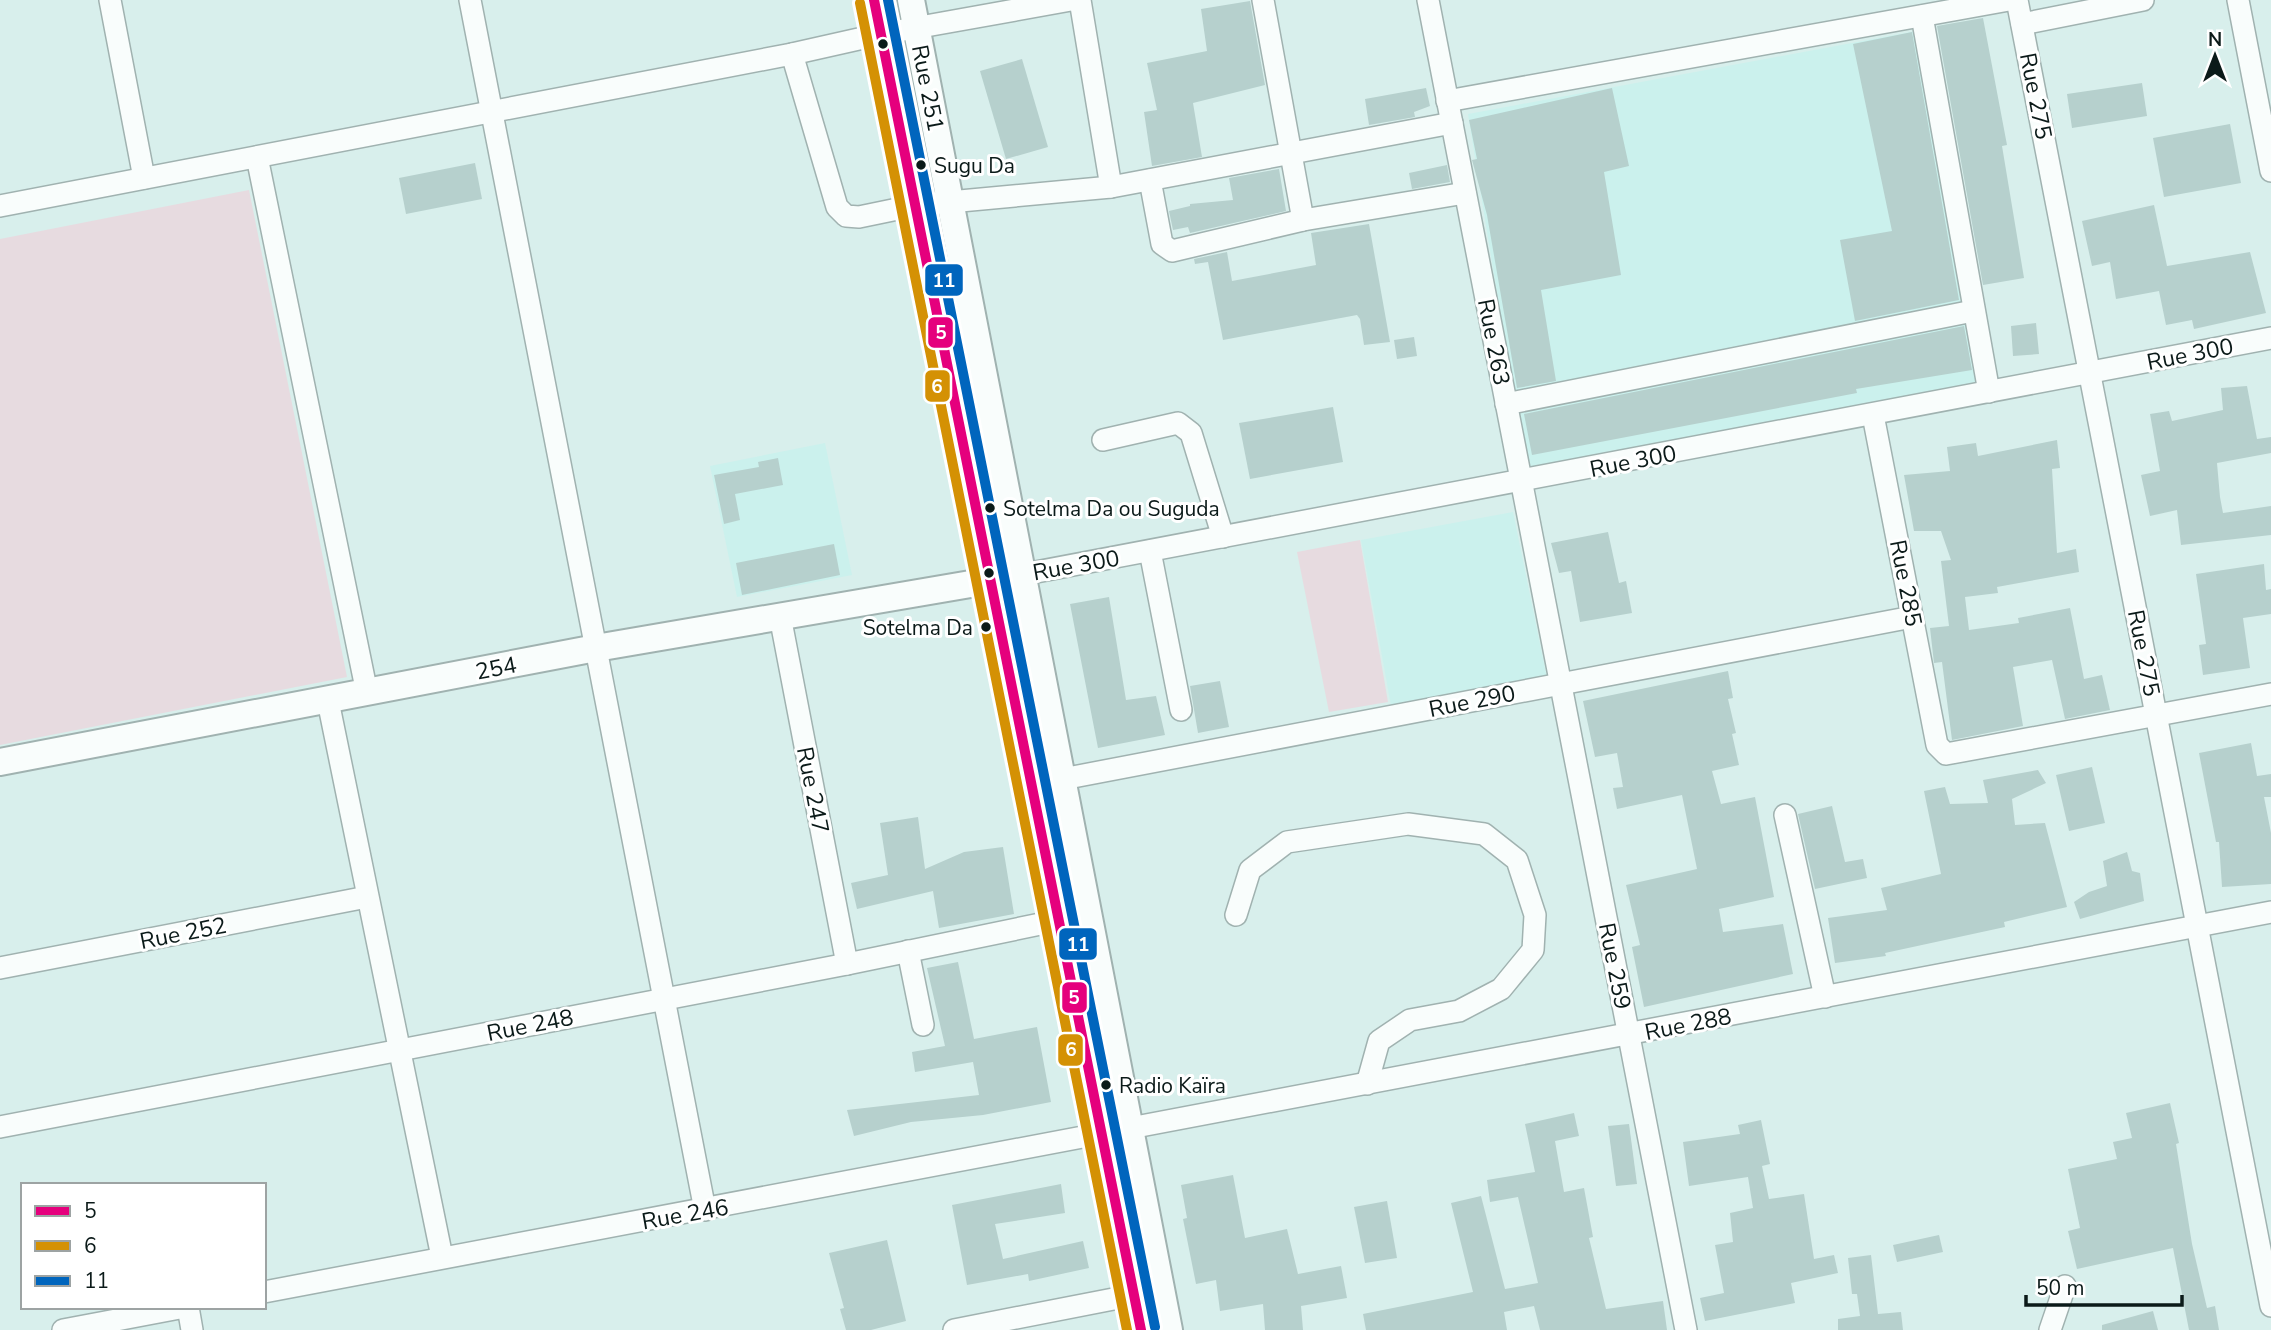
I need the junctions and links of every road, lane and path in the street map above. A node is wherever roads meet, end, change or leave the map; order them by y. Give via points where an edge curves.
1 (110, 0) edge
2 (470, 0) edge
3 (874, 0) edge
4 (911, 0) edge
5 (1072, 0) edge
6 (1080, 0) edge
7 (1263, 0) edge
8 (1428, 0) edge
9 (2009, 0) edge
10 (2017, 0) edge
11 (2143, 0) edge
12 (2238, 0) edge
13 (1922, 16) junction
14 (2022, 24) junction
15 (916, 28) junction
16 (881, 34) junction
17 (792, 54) junction
18 (1447, 101) junction
19 (491, 111) junction
20 (1452, 123) junction
21 (2267, 131) edge
22 (1291, 153) junction
23 (257, 157) junction
24 (2271, 171) edge
25 (144, 178) junction
26 (1150, 180) junction
27 (1111, 187) junction
28 (1465, 193) junction
29 (949, 202) junction
30 (917, 205) junction
31 (0, 206) edge
32 (1303, 220) junction
33 (1973, 311) junction
34 (2271, 338) edge
35 (2090, 373) junction
36 (1989, 392) junction
37 (1506, 404) junction
38 (1873, 415) junction
39 (1103, 440) dead end
40 (1521, 482) junction
41 (1223, 537) junction
42 (1150, 551) junction
43 (1020, 575) junction
44 (994, 580) junction
45 (779, 616) junction
46 (1912, 617) junction
47 (596, 648) junction
48 (1561, 684) junction
49 (367, 693) junction
50 (2271, 694) edge
51 (328, 701) junction
52 (1181, 710) dead end
53 (2157, 716) junction
54 (0, 762) edge
55 (1062, 779) junction
56 (1031, 785) junction
57 (1785, 815) dead end
58 (367, 897) junction
59 (2271, 912) edge
60 (1089, 914) junction
61 (1236, 915) dead end
62 (1060, 919) junction
63 (2197, 926) junction
64 (908, 951) junction
65 (847, 964) junction
66 (0, 968) edge
67 (1825, 998) junction
68 (664, 999) junction
69 (923, 1025) dead end
70 (1629, 1035) junction
71 (400, 1050) junction
72 (1367, 1084) junction
73 (0, 1127) edge
74 (1131, 1129) junction
75 (1104, 1133) junction
76 (705, 1210) junction
77 (442, 1257) junction
78 (2065, 1286) dead end
79 (266, 1292) edge
80 (1134, 1295) junction
81 (2271, 1306) edge
82 (175, 1309) edge
83 (187, 1309) edge
84 (63, 1330) edge
85 (192, 1330) edge
86 (954, 1330) edge
87 (1141, 1330) edge
88 (1169, 1330) edge
89 (1686, 1330) edge
90 (2050, 1330) edge

1 - 25 street
2 - 19 street
3 - 16 main road, Rue 251
4 - 15 main road, Rue 251
5 - 15 street
6 - 27 street
7 - 22 street
8 - 18 street, Rue 263
9 - 13 street
10 - 14 street, Rue 275
11 - 14 street
12 - 21 street
13 - 18 street
13 - 33 street
14 - 35 street, Rue 275
15 - 16 street
15 - 29 main road, Rue 251
16 - 17 street
16 - 30 main road, Rue 251
17 - 19 street
17 - 30 street via 836,207 846,216 859,217
18 - 20 street, Rue 263
19 - 23 street
19 - 47 street
20 - 22 street
20 - 28 street, Rue 263
21 - 24 street
22 - 26 street
22 - 32 street
23 - 25 street
23 - 49 street
25 - 31 street
26 - 27 street
26 - 32 street via 1163,244 1172,251
27 - 29 street
28 - 32 street
28 - 37 street, Rue 263
29 - 30 street
29 - 43 main road, Rue 251
30 - 44 main road, Rue 251
33 - 36 street
33 - 37 street
34 - 35 street, Rue 300
35 - 36 street, Rue 300
35 - 53 street, Rue 275
36 - 38 street, Rue 300
37 - 40 street, Rue 263
38 - 40 street, Rue 300
38 - 46 street, Rue 285
39 - 41 street via 1178,423 1192,433
40 - 41 street, Rue 300
40 - 48 street, Rue 263
41 - 42 street, Rue 300
42 - 43 street, Rue 300
42 - 52 street
43 - 44 street, Rue 300
43 - 55 main road, Rue 251
44 - 45 main road, 254
44 - 56 main road, Rue 251
45 - 47 main road, 254
45 - 65 street, Rue 247
46 - 48 street, Rue 290
46 - 53 street, Rue 285 via 1940,750 1951,755
47 - 49 main road, 254
47 - 68 street
48 - 55 street, Rue 290
48 - 70 street, Rue 259
49 - 51 main road, 254
50 - 53 street
51 - 54 main road, 254
51 - 58 street
53 - 63 street, Rue 275
55 - 56 street, Rue 290
55 - 60 main road, Rue 251
56 - 62 main road, Rue 251
57 - 67 street
58 - 66 street, Rue 252
58 - 71 street
59 - 63 street, Rue 288
60 - 62 street, Rue 248
60 - 74 main road, Rue 251
61 - 72 street via 1250,870 1287,842 1408,824 1484,834 1517,860 1535,915 1533,950 1501,989 1459,1011 1410,1020 1379,1041
62 - 64 street, Rue 248
62 - 75 main road, Rue 251
63 - 67 street, Rue 288
63 - 81 street, Rue 275
64 - 65 street, Rue 248
64 - 69 street
65 - 68 street, Rue 248
67 - 70 street, Rue 288
68 - 71 street, Rue 248
68 - 76 street
70 - 72 street, Rue 288
70 - 89 street, Rue 259
71 - 73 street, Rue 248
71 - 77 street
72 - 74 street, Rue 288
74 - 75 street, Rue 288
74 - 88 main road, Rue 251
75 - 76 street, Rue 246
75 - 80 main road, Rue 251
76 - 77 street, Rue 246
77 - 79 street, Rue 246
78 - 90 street
80 - 86 street
80 - 87 main road, Rue 251
82 - 84 street
83 - 85 street

